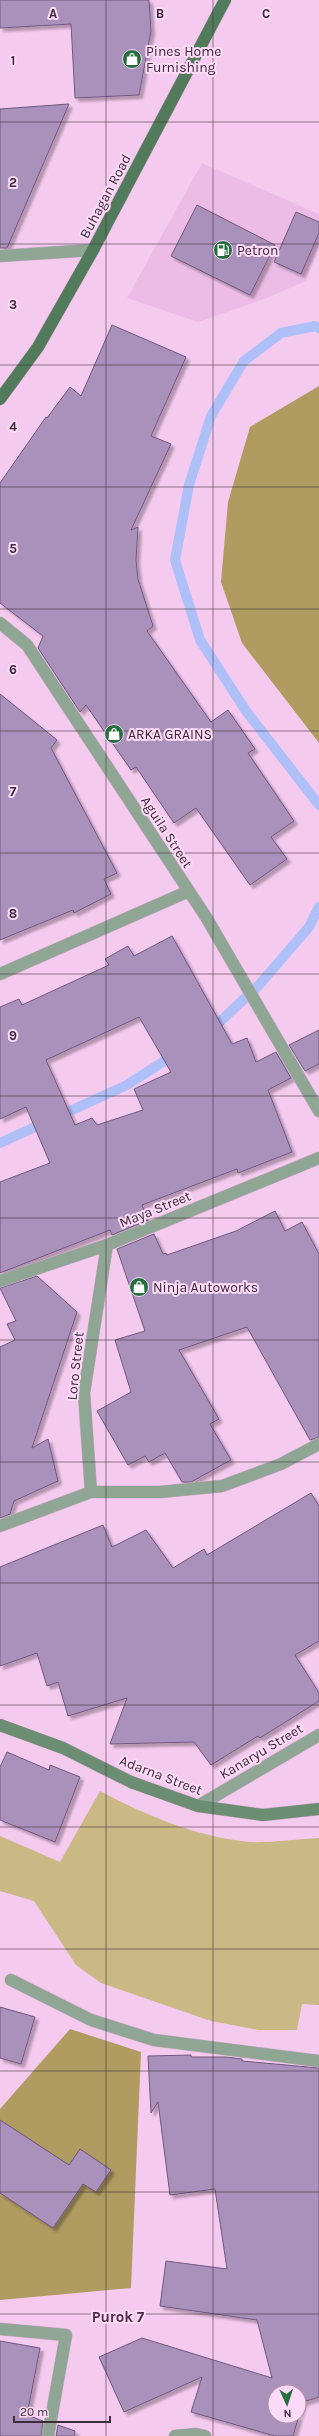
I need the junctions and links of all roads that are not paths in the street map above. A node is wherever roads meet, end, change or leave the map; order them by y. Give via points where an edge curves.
1 (225, 0) edge
2 (93, 250) junction
3 (0, 256) edge
4 (0, 399) edge
5 (0, 623) edge
6 (189, 891) junction
7 (0, 974) edge
8 (319, 1111) edge
9 (319, 1158) edge
10 (107, 1245) junction
11 (0, 1281) edge
12 (319, 1444) edge
13 (90, 1492) junction
14 (0, 1526) edge
15 (0, 1725) edge
16 (319, 1735) edge
17 (198, 1806) junction
18 (319, 1810) edge
19 (11, 1980) dead end
20 (319, 2061) edge
21 (0, 2328) edge
22 (48, 2436) edge
23 (175, 2436) edge
24 (205, 2436) edge

1 - 2 main road, Buhagan Road
2 - 3 street
2 - 4 main road, Buhagan Road via 38,347
5 - 6 street, Aguila Street via 27,645
6 - 7 street
6 - 8 street via 228,952
9 - 10 street, Maya Street
10 - 11 street, Maya Street
10 - 13 street, Loro Street via 84,1393
12 - 13 street via 281,1464 222,1486 160,1492
13 - 14 street
15 - 17 street, Adarna Street via 63,1748 131,1782
16 - 17 street, Kanaryu Street
17 - 18 street, Adarna Street via 263,1815
19 - 20 street via 91,2020 154,2040
21 - 22 street via 66,2335
23 - 24 street

